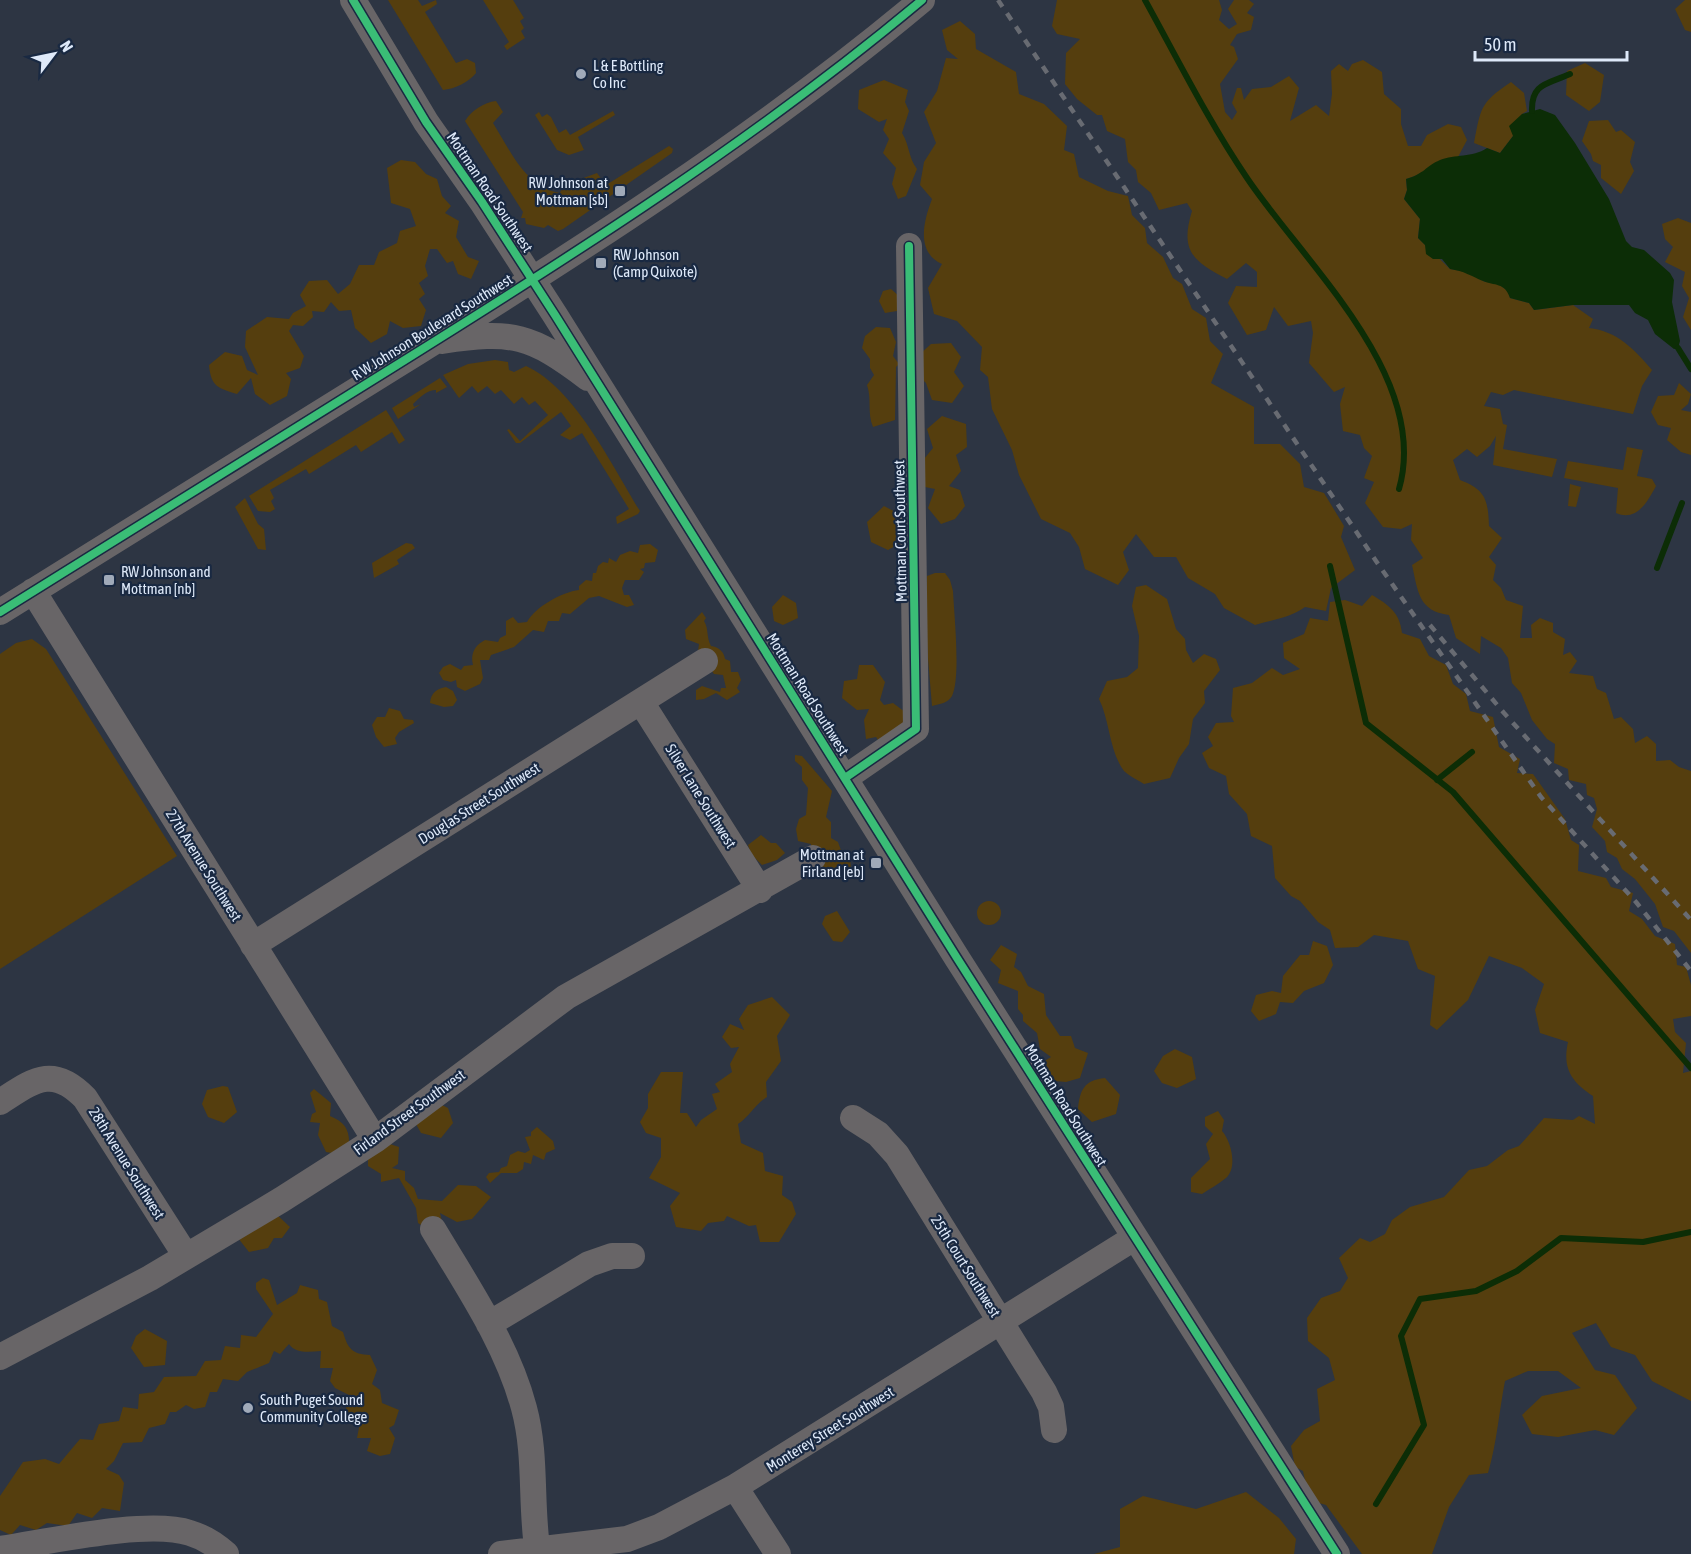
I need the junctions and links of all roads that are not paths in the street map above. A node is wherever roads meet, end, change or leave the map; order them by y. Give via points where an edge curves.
1 (353, 0) edge
2 (922, 0) edge
3 (909, 246) dead end
4 (532, 280) junction
5 (433, 343) junction
6 (599, 386) junction
7 (33, 591) junction
8 (0, 612) edge
9 (705, 661) dead end
10 (641, 702) junction
11 (846, 778) junction
12 (813, 858) dead end
13 (760, 890) junction
14 (254, 945) junction
15 (0, 1102) edge
16 (853, 1118) dead end
17 (375, 1140) junction
18 (433, 1229) dead end
19 (1134, 1238) junction
20 (186, 1256) junction
21 (632, 1256) dead end
22 (1002, 1323) junction
23 (489, 1324) junction
24 (0, 1357) edge
25 (1054, 1430) dead end
26 (735, 1487) junction
27 (0, 1549) edge
28 (537, 1552) edge
29 (226, 1554) edge
30 (501, 1554) edge
31 (778, 1554) edge
32 (1337, 1554) edge

1 - 4 street, Mottman Road Southwest via 426,122
2 - 4 street, R W Johnson Boulevard Southwest via 812,89 642,210
3 - 11 street, Mottman Court Southwest via 916,729
4 - 5 street, R W Johnson Boulevard Southwest
4 - 6 street, Mottman Road Southwest
5 - 6 street via 488,335 519,337 547,349
5 - 7 street, R W Johnson Boulevard Southwest
6 - 11 street, Mottman Road Southwest
7 - 8 street, R W Johnson Boulevard Southwest
7 - 14 street, 27th Avenue Southwest
9 - 10 street, Douglas Street Southwest
10 - 13 street, Silver Lane Southwest
10 - 14 street, Douglas Street Southwest
11 - 19 street, Mottman Road Southwest
12 - 13 street, Firland Street Southwest
13 - 17 street, Firland Street Southwest via 566,997
14 - 17 street, 27th Avenue Southwest
15 - 20 street, 28th Avenue Southwest via 39,1080 59,1078 68,1083 85,1098
16 - 22 street, 25th Court Southwest via 878,1134 897,1155
17 - 20 street, Firland Street Southwest
18 - 23 street
19 - 22 street, Monterey Street Southwest
19 - 32 street, Mottman Road Southwest
20 - 24 street, Firland Street Southwest
21 - 23 street via 612,1256 589,1264
22 - 25 street, 25th Court Southwest via 1044,1392
22 - 26 street, Monterey Street Southwest
23 - 28 street via 524,1408 531,1451
26 - 28 street, Monterey Street Southwest via 659,1527 627,1539
26 - 31 street
27 - 29 street via 160,1528 190,1533
28 - 30 street, Monterey Street Southwest

